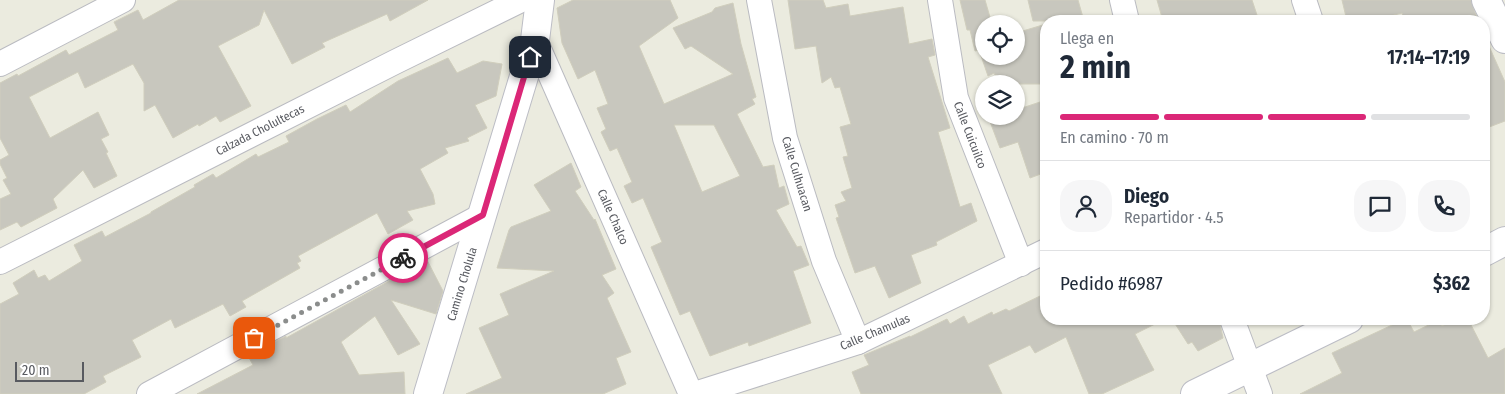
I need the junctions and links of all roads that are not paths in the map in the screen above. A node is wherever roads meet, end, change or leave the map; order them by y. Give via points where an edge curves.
1 (124, 0) edge
2 (521, 0) edge
3 (540, 0) edge
4 (760, 0) edge
5 (940, 0) edge
6 (1122, 0) edge
7 (1304, 0) edge
8 (1486, 0) edge
9 (1126, 15) edge
10 (1309, 15) edge
11 (1505, 39) edge
12 (535, 40) junction
13 (0, 64) edge
14 (483, 215) junction
15 (1505, 241) edge
16 (1490, 249) edge
17 (1040, 253) edge
18 (0, 262) edge
19 (1021, 264) junction
20 (1234, 325) edge
21 (1337, 325) edge
22 (858, 342) junction
23 (1250, 368) junction
24 (429, 392) edge
25 (149, 394) edge
26 (691, 394) edge
27 (695, 394) edge
28 (1195, 394) edge
29 (1260, 394) edge

1 - 13 street
2 - 18 street, Calzada Cholultecas
3 - 12 street, Camino Cholula
4 - 22 street, Calle Culhuacan via 785,138 824,261
5 - 19 street, Calle Cuicuilco via 956,98
6 - 9 street
7 - 10 street
8 - 11 street
12 - 14 street, Camino Cholula
12 - 26 street, Calle Chalco
14 - 24 street, Camino Cholula
14 - 25 street
15 - 16 street
17 - 19 street, Calle Chamulas
19 - 22 street, Calle Chamulas
20 - 23 street
21 - 23 street
22 - 27 street, Calle Chamulas
23 - 28 street
23 - 29 street

